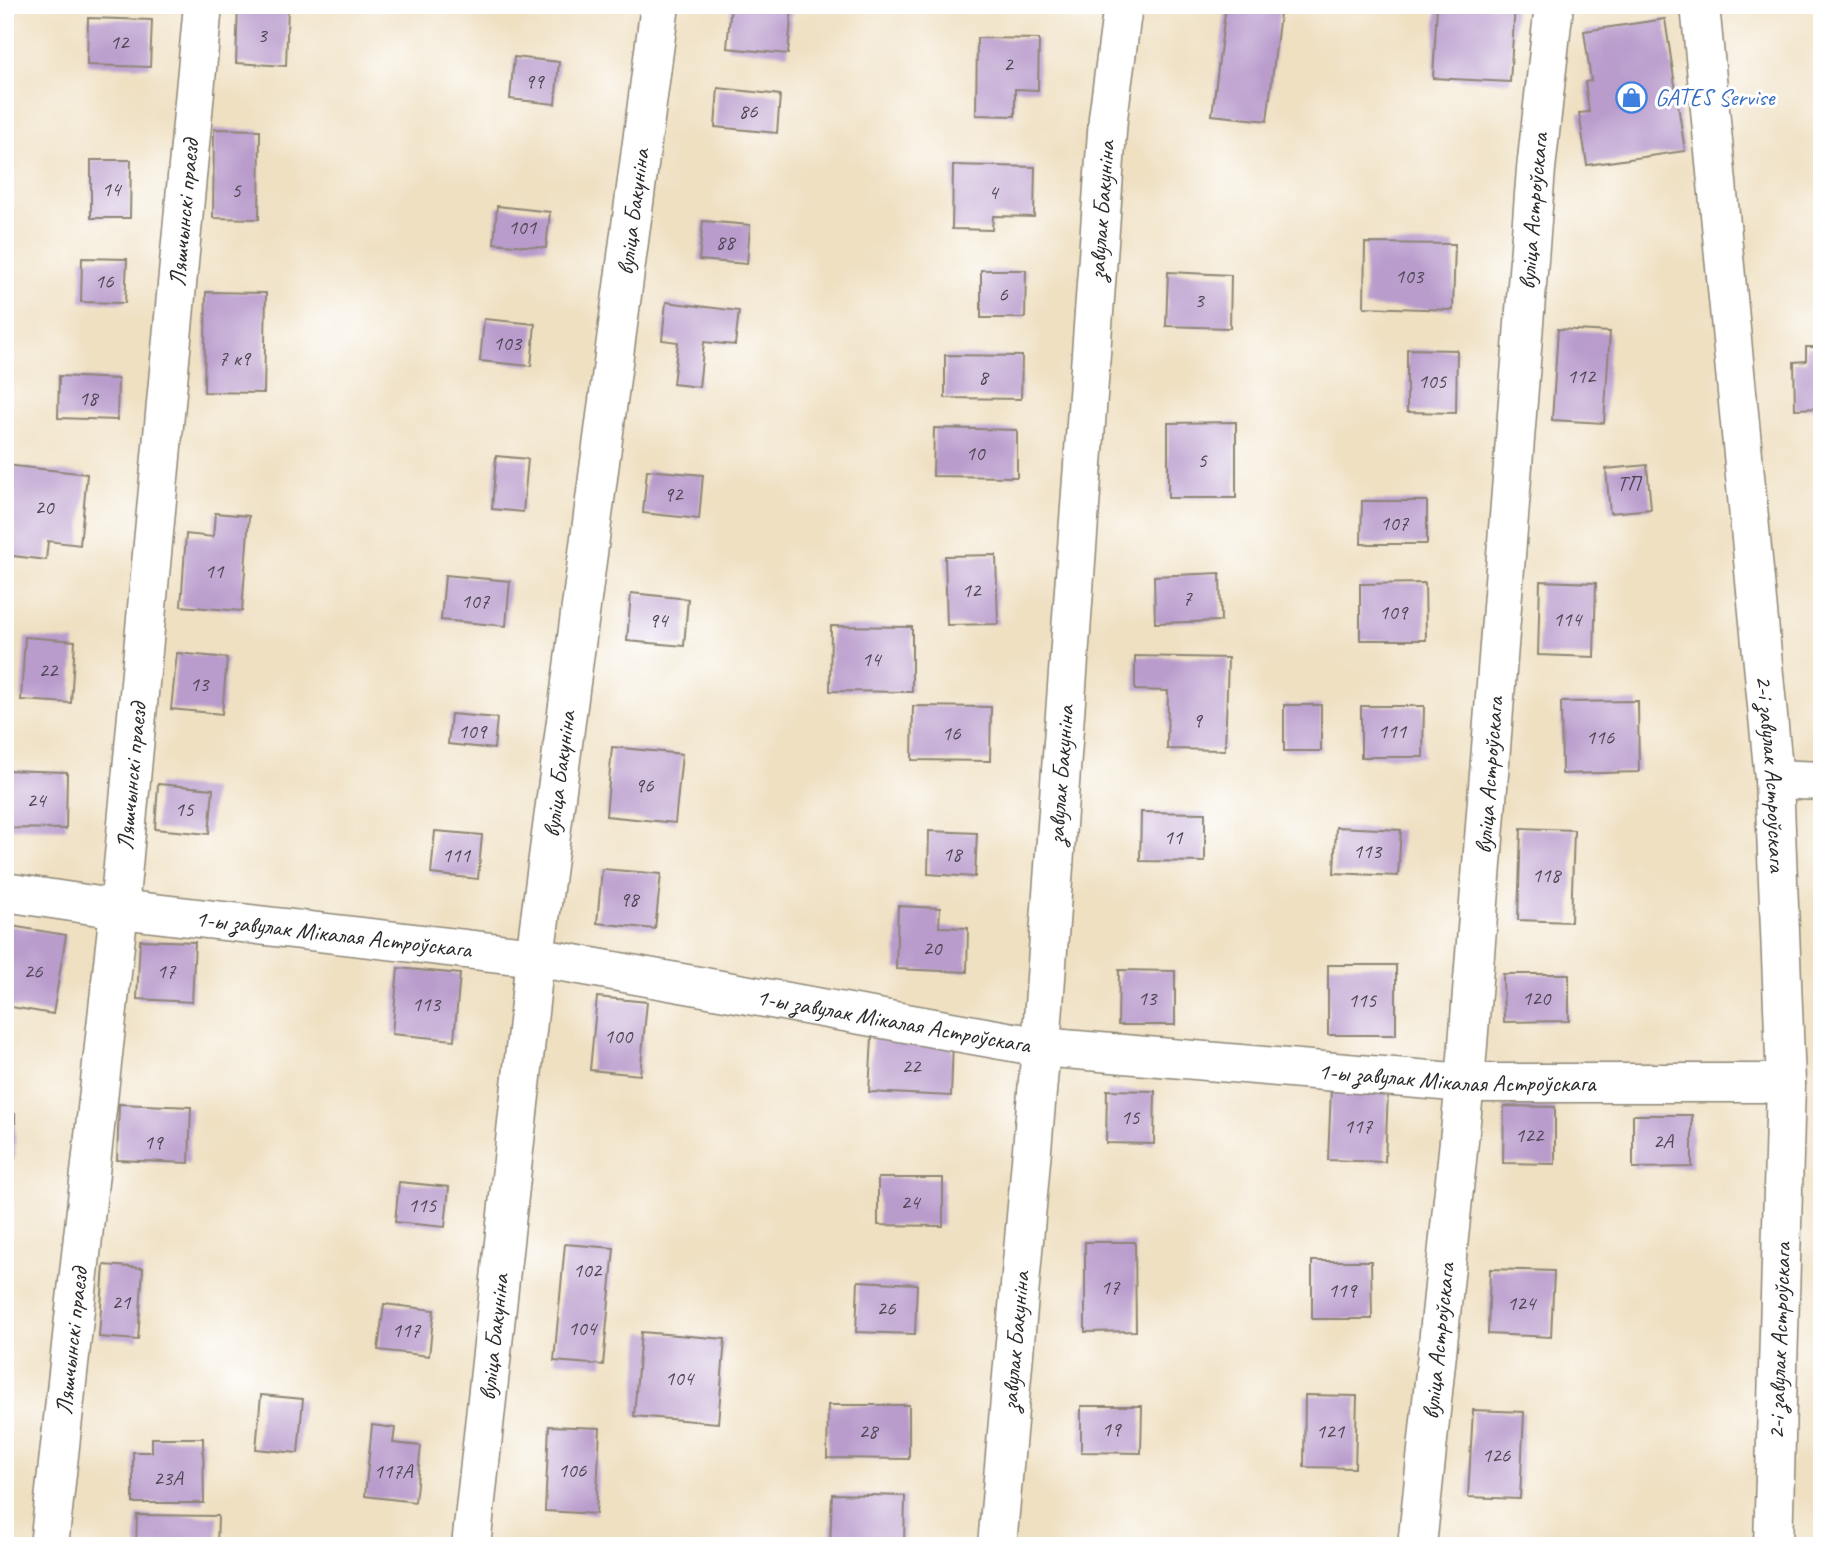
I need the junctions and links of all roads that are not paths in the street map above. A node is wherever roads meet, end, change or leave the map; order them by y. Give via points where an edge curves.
1 (203, 5) edge
2 (660, 5) edge
3 (1123, 5) edge
4 (1554, 5) edge
5 (1700, 5) edge
6 (1774, 779) junction
7 (1822, 781) edge
8 (5, 892) edge
9 (119, 909) junction
10 (535, 957) junction
11 (1041, 1047) junction
12 (1465, 1083) junction
13 (1786, 1083) junction
14 (49, 1546) edge
15 (471, 1546) edge
16 (997, 1546) edge
17 (1417, 1546) edge
18 (1773, 1546) edge

1 - 9 street, Ляшчынскі праезд
2 - 10 street, вуліца Бакуніна
3 - 11 street, завулак Бакуніна via 1108,118
4 - 12 street, вуліца Астроўскага via 1533,197
5 - 6 street, 2-і завулак Астроўскага
6 - 7 street
6 - 13 street, 2-і завулак Астроўскага
8 - 9 street, 1-ы завулак Мікалая Астроўскага
9 - 10 street, 1-ы завулак Мікалая Астроўскага
9 - 14 street, Ляшчынскі праезд
10 - 11 street, 1-ы завулак Мікалая Астроўскага
10 - 15 street, вуліца Бакуніна
11 - 12 street, 1-ы завулак Мікалая Астроўскага
11 - 16 street, завулак Бакуніна
12 - 13 street, 1-ы завулак Мікалая Астроўскага
12 - 17 street, вуліца Астроўскага
13 - 18 street, 2-і завулак Астроўскага

